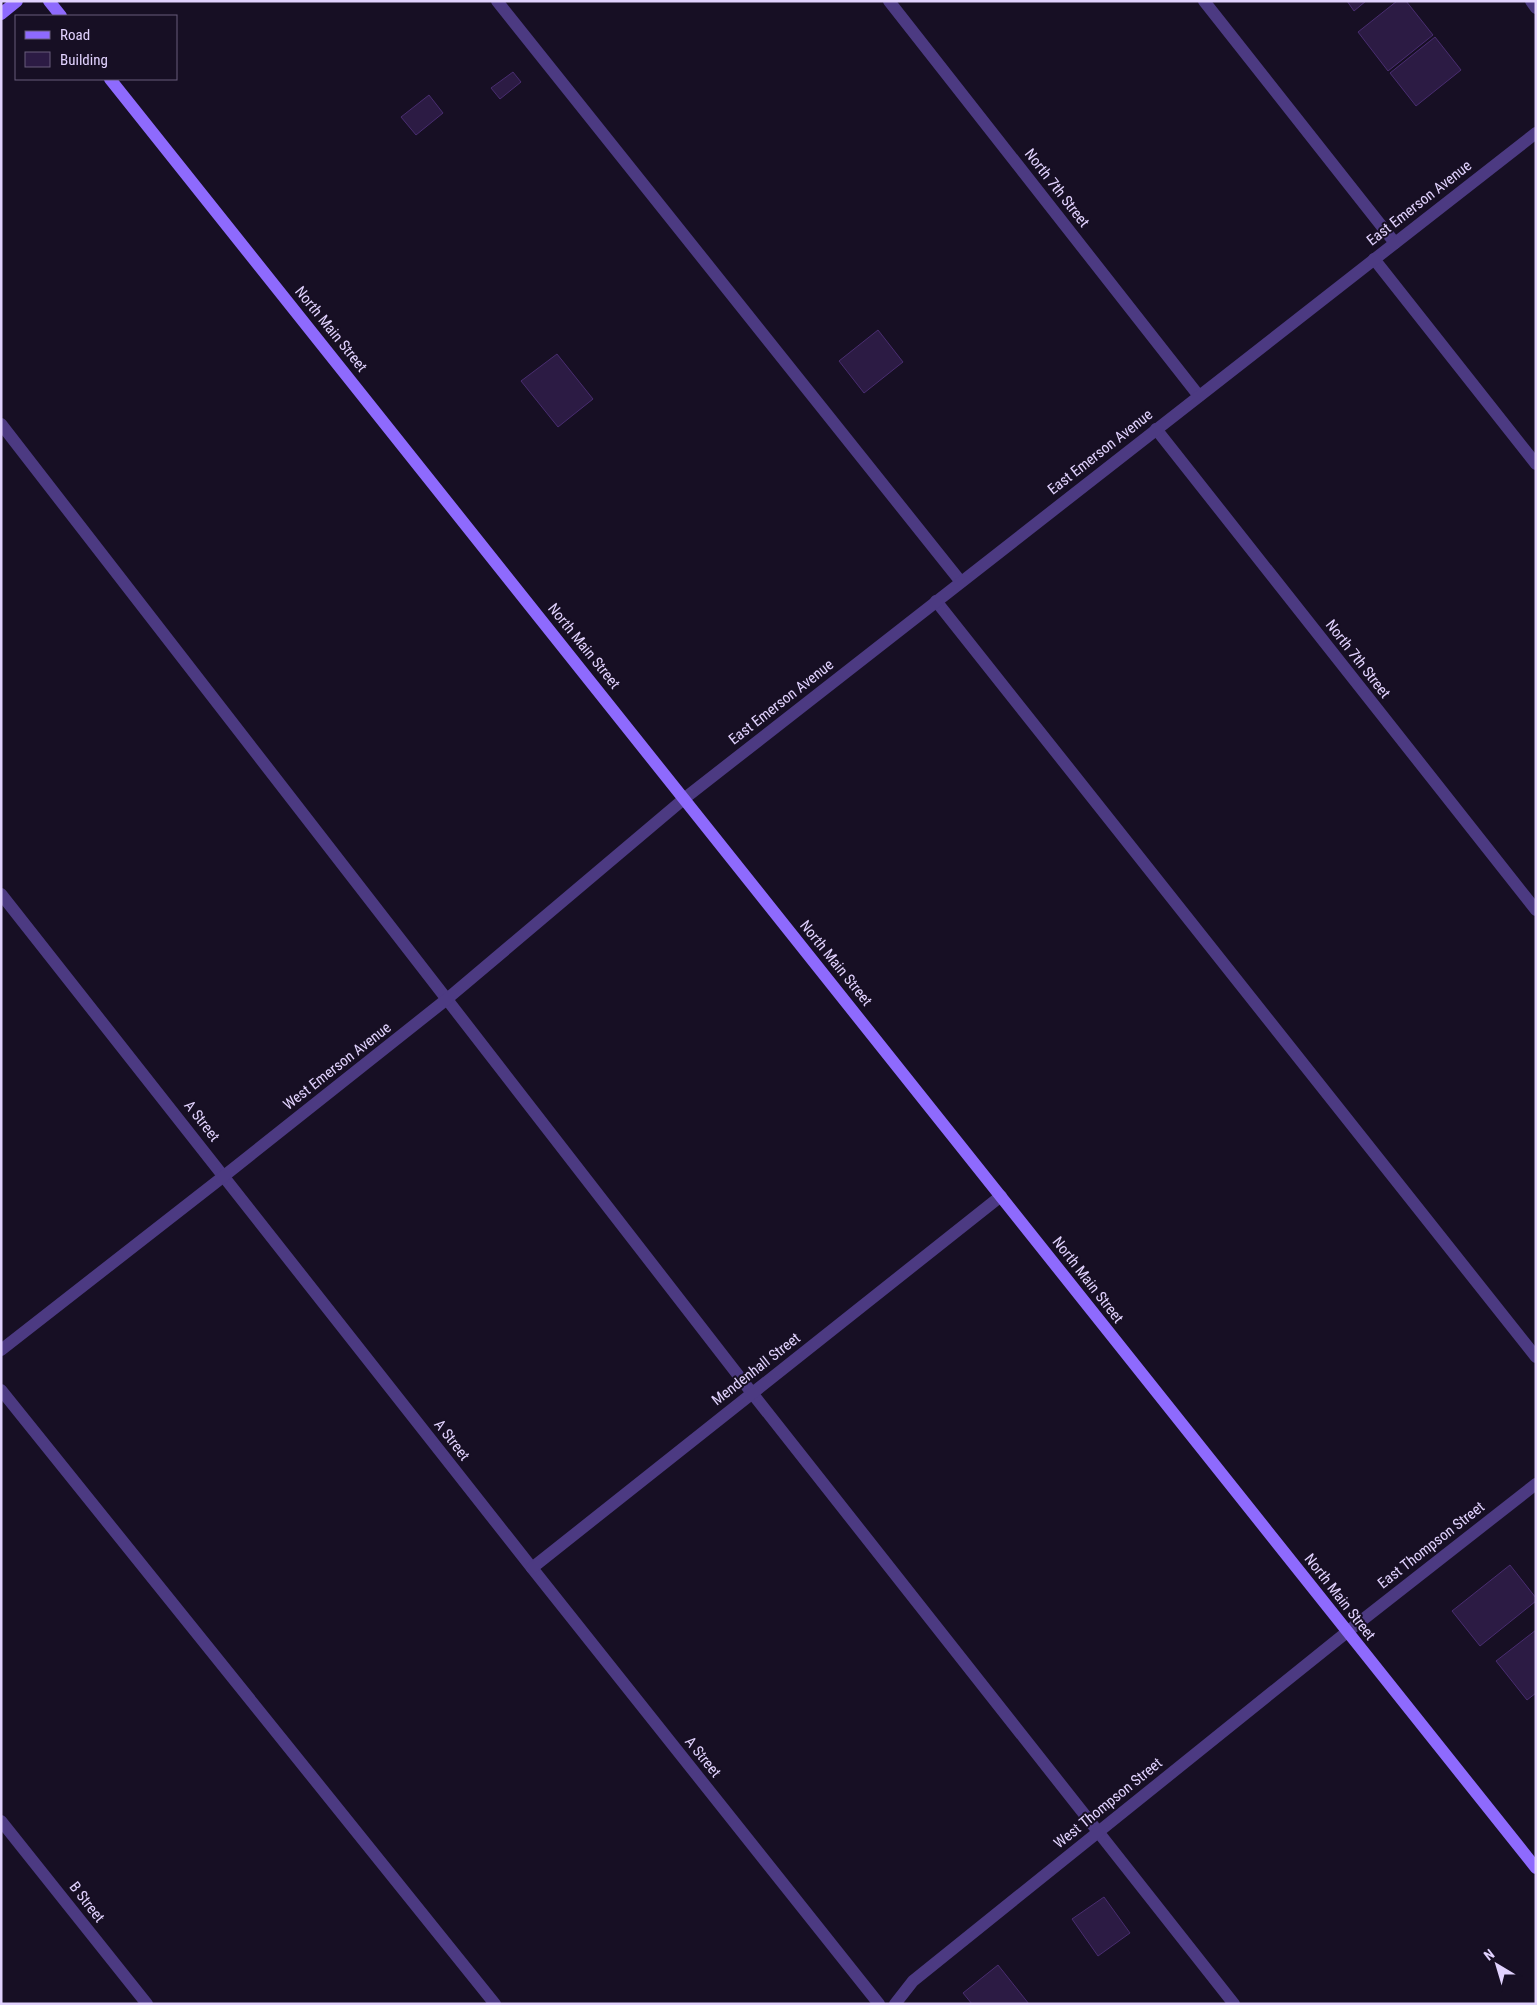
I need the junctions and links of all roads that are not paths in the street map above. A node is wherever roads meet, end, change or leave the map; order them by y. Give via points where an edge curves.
1 (17, 1) edge
2 (48, 1) edge
3 (497, 1) edge
4 (889, 1) edge
5 (1204, 1) edge
6 (1531, 1) edge
7 (1536, 8) edge
8 (1, 14) edge
9 (59, 15) edge
10 (111, 80) edge
11 (1536, 133) edge
12 (1395, 243) junction
13 (1374, 259) junction
14 (1199, 396) junction
15 (1, 424) edge
16 (1156, 429) junction
17 (1536, 464) edge
18 (961, 582) junction
19 (936, 601) junction
20 (685, 798) junction
21 (1, 894) edge
22 (1536, 910) edge
23 (447, 999) junction
24 (224, 1176) junction
25 (1001, 1196) junction
26 (1, 1350) edge
27 (1536, 1357) edge
28 (1, 1390) edge
29 (752, 1393) junction
30 (1536, 1484) edge
31 (532, 1568) junction
32 (1347, 1632) junction
33 (1, 1820) edge
34 (1098, 1832) junction
35 (1536, 1868) edge
36 (147, 2004) edge
37 (495, 2004) edge
38 (879, 2004) edge
39 (895, 2004) edge
40 (1234, 2004) edge

1 - 8 street
2 - 9 street
3 - 18 street
4 - 14 street, North 7th Street
5 - 12 street
6 - 7 street
10 - 20 street, North Main Street
11 - 12 street, East Emerson Avenue
12 - 13 street, East Emerson Avenue
13 - 14 street, East Emerson Avenue
13 - 17 street
14 - 16 street, East Emerson Avenue
15 - 23 street
16 - 18 street, East Emerson Avenue
16 - 22 street, North 7th Street
18 - 19 street, East Emerson Avenue
19 - 20 street, East Emerson Avenue
19 - 27 street
20 - 23 street, West Emerson Avenue
20 - 25 street, North Main Street
21 - 24 street, A Street
23 - 24 street, West Emerson Avenue
23 - 29 street
24 - 26 street, West Emerson Avenue
24 - 31 street, A Street
25 - 29 street, Mendenhall Street
25 - 32 street, North Main Street
28 - 37 street
29 - 31 street, Mendenhall Street
29 - 34 street
30 - 32 street, East Thompson Street
31 - 38 street, A Street
32 - 34 street, West Thompson Street
32 - 35 street, North Main Street
33 - 36 street, B Street
34 - 39 street, West Thompson Street via 913,1981
34 - 40 street

